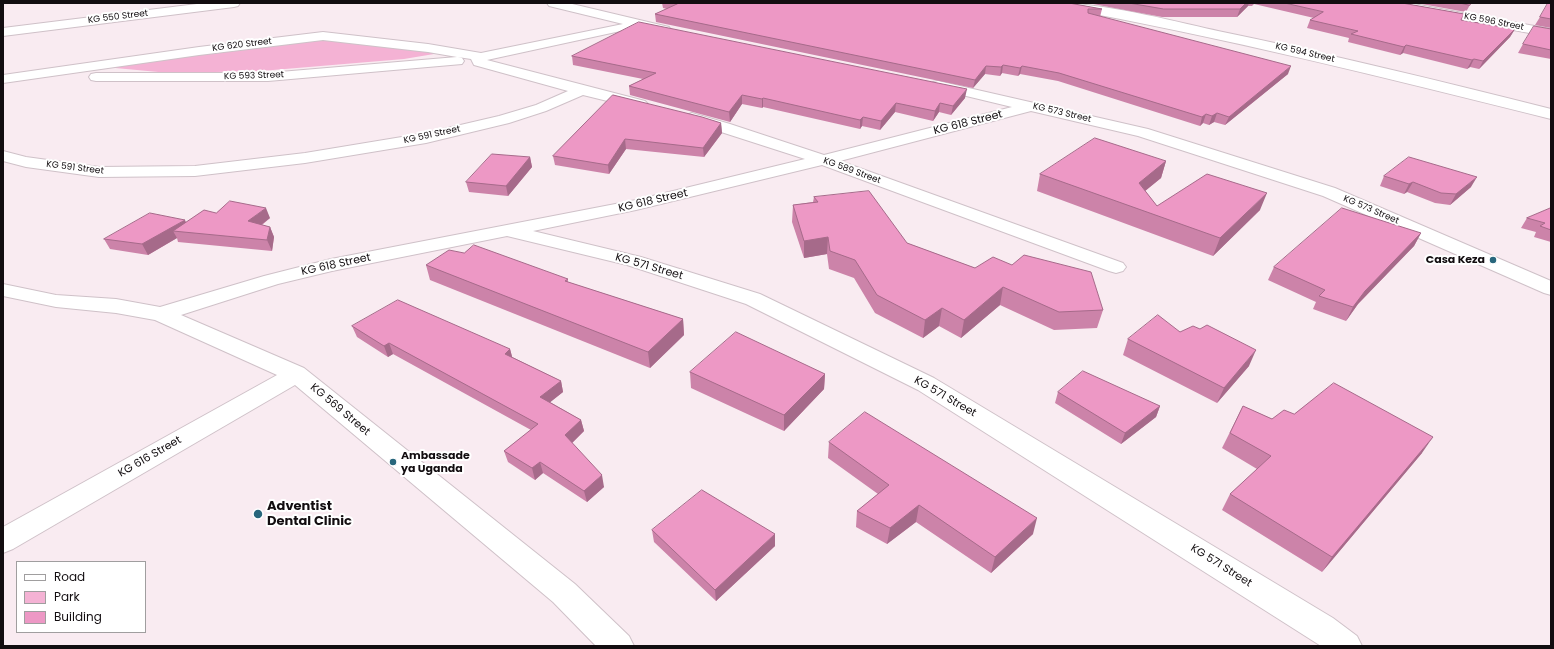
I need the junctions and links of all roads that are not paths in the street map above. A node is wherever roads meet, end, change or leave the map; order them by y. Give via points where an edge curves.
1 (234, 3) edge
2 (554, 3) edge
3 (1057, 3) edge
4 (1389, 3) edge
5 (639, 24) junction
6 (3, 32) edge
7 (678, 32) edge
8 (1551, 33) edge
9 (480, 58) junction
10 (29, 76) junction
11 (3, 79) edge
12 (925, 83) edge
13 (582, 90) junction
14 (1033, 106) junction
15 (652, 107) edge
16 (674, 113) edge
17 (1551, 114) edge
18 (3, 156) edge
19 (823, 160) junction
20 (506, 230) junction
21 (1116, 267) dead end
22 (1551, 289) edge
23 (3, 290) edge
24 (161, 314) junction
25 (296, 374) junction
26 (3, 541) edge
27 (618, 646) edge
28 (1346, 646) edge

1 - 6 street, KG 550 Street
2 - 5 street
3 - 17 street, KG 594 Street via 1241,38
4 - 8 street, KG 596 Street
5 - 7 street
5 - 9 street
9 - 10 street, KG 593 Street via 268,77
9 - 10 street, KG 620 Street via 428,48 323,36
9 - 13 street via 479,62
10 - 11 street, KG 620 Street
12 - 14 street, KG 573 Street
13 - 15 street
13 - 18 street, KG 591 Street via 541,108 503,120 426,138 305,158 195,171 99,172 26,162
14 - 19 street, KG 618 Street
14 - 22 street, KG 573 Street via 1142,132 1329,192
16 - 19 street, KG 589 Street
19 - 20 street, KG 618 Street via 636,205
19 - 21 street, KG 589 Street
20 - 24 street, KG 618 Street via 331,265 270,280
20 - 28 street, KG 571 Street via 634,261 753,299 913,377 1322,628
23 - 24 street, KG 569 Street via 56,301 116,306
24 - 25 street, KG 569 Street
25 - 26 street, KG 616 Street
25 - 27 street, KG 569 Street via 564,593

